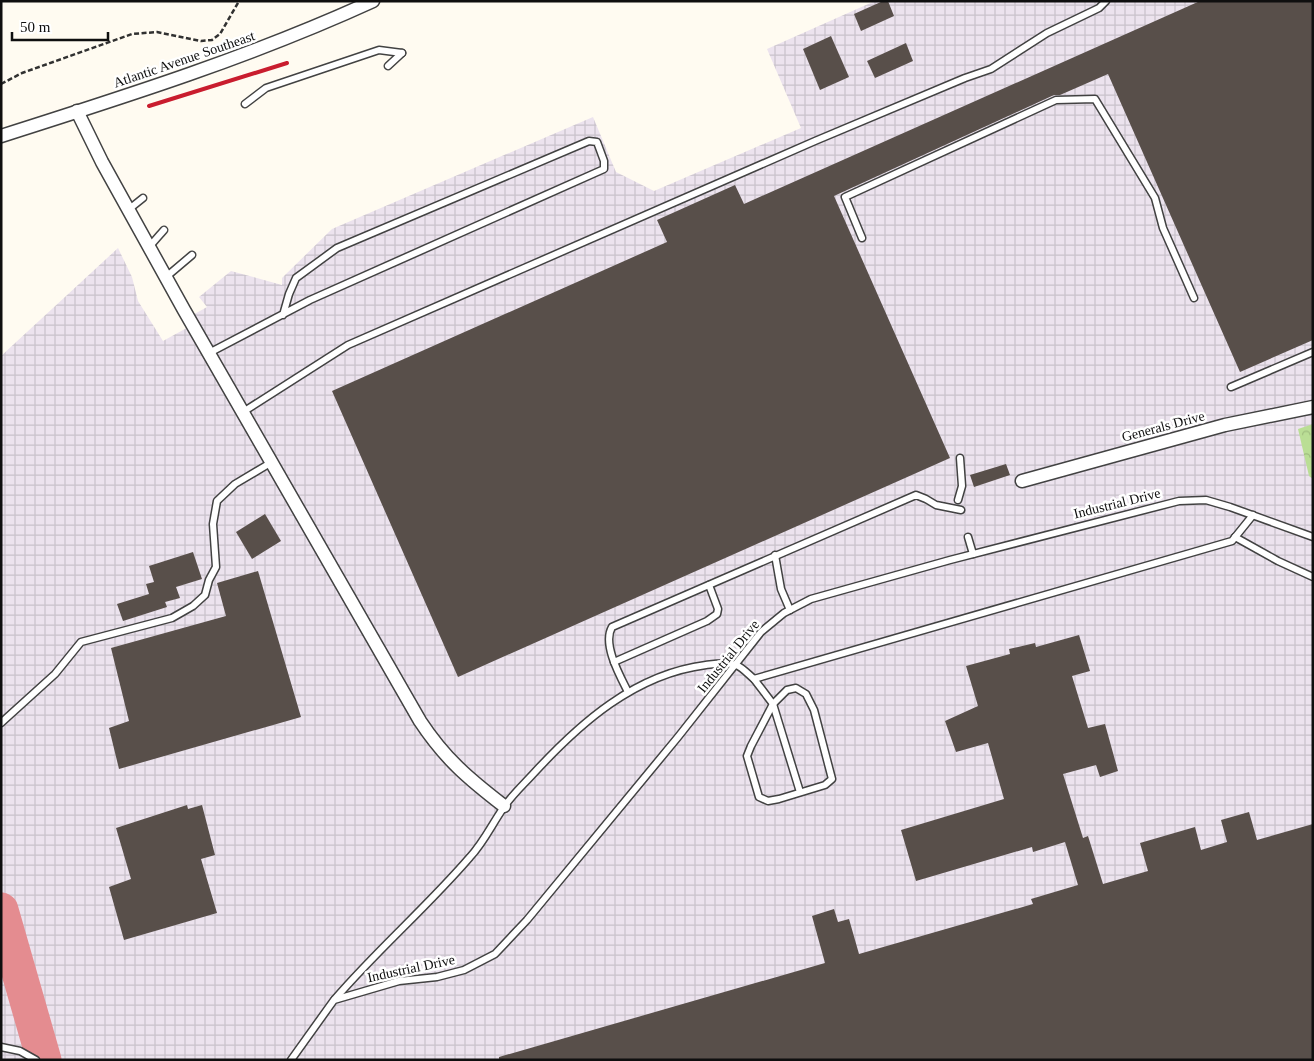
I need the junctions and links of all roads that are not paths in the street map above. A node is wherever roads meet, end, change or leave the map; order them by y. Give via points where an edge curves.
1 (373, 1) edge
2 (1106, 1) edge
3 (388, 66) dead end
4 (245, 104) dead end
5 (77, 111) junction
6 (1, 136) edge
7 (143, 198) dead end
8 (128, 210) junction
9 (164, 230) dead end
10 (862, 238) dead end
11 (149, 247) junction
12 (192, 255) dead end
13 (166, 277) junction
14 (1194, 298) dead end
15 (282, 315) junction
16 (1313, 352) edge
17 (209, 353) junction
18 (1231, 387) dead end
19 (1313, 407) edge
20 (243, 412) junction
21 (960, 458) dead end
22 (272, 462) junction
23 (1022, 481) dead end
24 (958, 500) dead end
25 (961, 510) dead end
26 (1253, 516) junction
27 (968, 536) dead end
28 (1236, 537) junction
29 (1313, 538) edge
30 (973, 554) junction
31 (775, 555) junction
32 (1313, 577) edge
33 (709, 585) junction
34 (790, 610) junction
35 (614, 662) junction
36 (736, 665) junction
37 (754, 679) junction
38 (628, 692) junction
39 (773, 704) junction
40 (1, 723) edge
41 (800, 792) junction
42 (504, 806) junction
43 (334, 1000) junction
44 (1, 1047) edge
45 (36, 1060) edge
46 (290, 1060) edge

1 - 5 street, Atlantic Avenue Southeast via 279,42
2 - 20 lane via 991,69 815,141 348,345
3 - 4 lane via 402,53 379,50 266,88
5 - 6 street, Atlantic Avenue Southeast
5 - 8 street
7 - 8 lane
8 - 11 street
9 - 11 lane
10 - 14 lane via 845,197 1056,100 1095,99 1155,198 1163,228
11 - 13 street
12 - 13 lane
13 - 17 street
15 - 15 lane via 604,169 597,142 589,141 338,248 296,278
15 - 17 lane
16 - 18 lane
17 - 20 street
19 - 23 street, Generals Drive via 1225,425
20 - 22 street
21 - 24 lane via 962,486
22 - 40 lane via 235,484 217,501 213,524 216,567 205,595 172,618 81,642 55,674
22 - 42 street via 429,735 451,762
25 - 31 lane via 936,505 916,495
26 - 28 lane
26 - 29 lane, Industrial Drive
26 - 30 lane, Industrial Drive via 1206,500 1179,501
27 - 30 lane
28 - 32 lane
28 - 37 lane via 1232,541
30 - 34 lane, Industrial Drive via 811,599
31 - 33 lane
31 - 34 lane via 781,589
33 - 35 lane via 612,627 609,639
33 - 35 lane via 717,614
34 - 36 lane, Industrial Drive via 761,632
35 - 38 lane
36 - 37 lane
36 - 38 lane via 688,668
36 - 43 lane, Industrial Drive via 527,920 495,954 464,970 399,981
37 - 39 lane
38 - 42 lane via 579,728
39 - 41 lane
39 - 41 lane via 747,756 759,797 768,801
39 - 41 lane via 787,690 796,688 806,694 814,710 832,779 825,785
42 - 43 lane via 470,858
43 - 46 lane
44 - 45 lane via 20,1051

